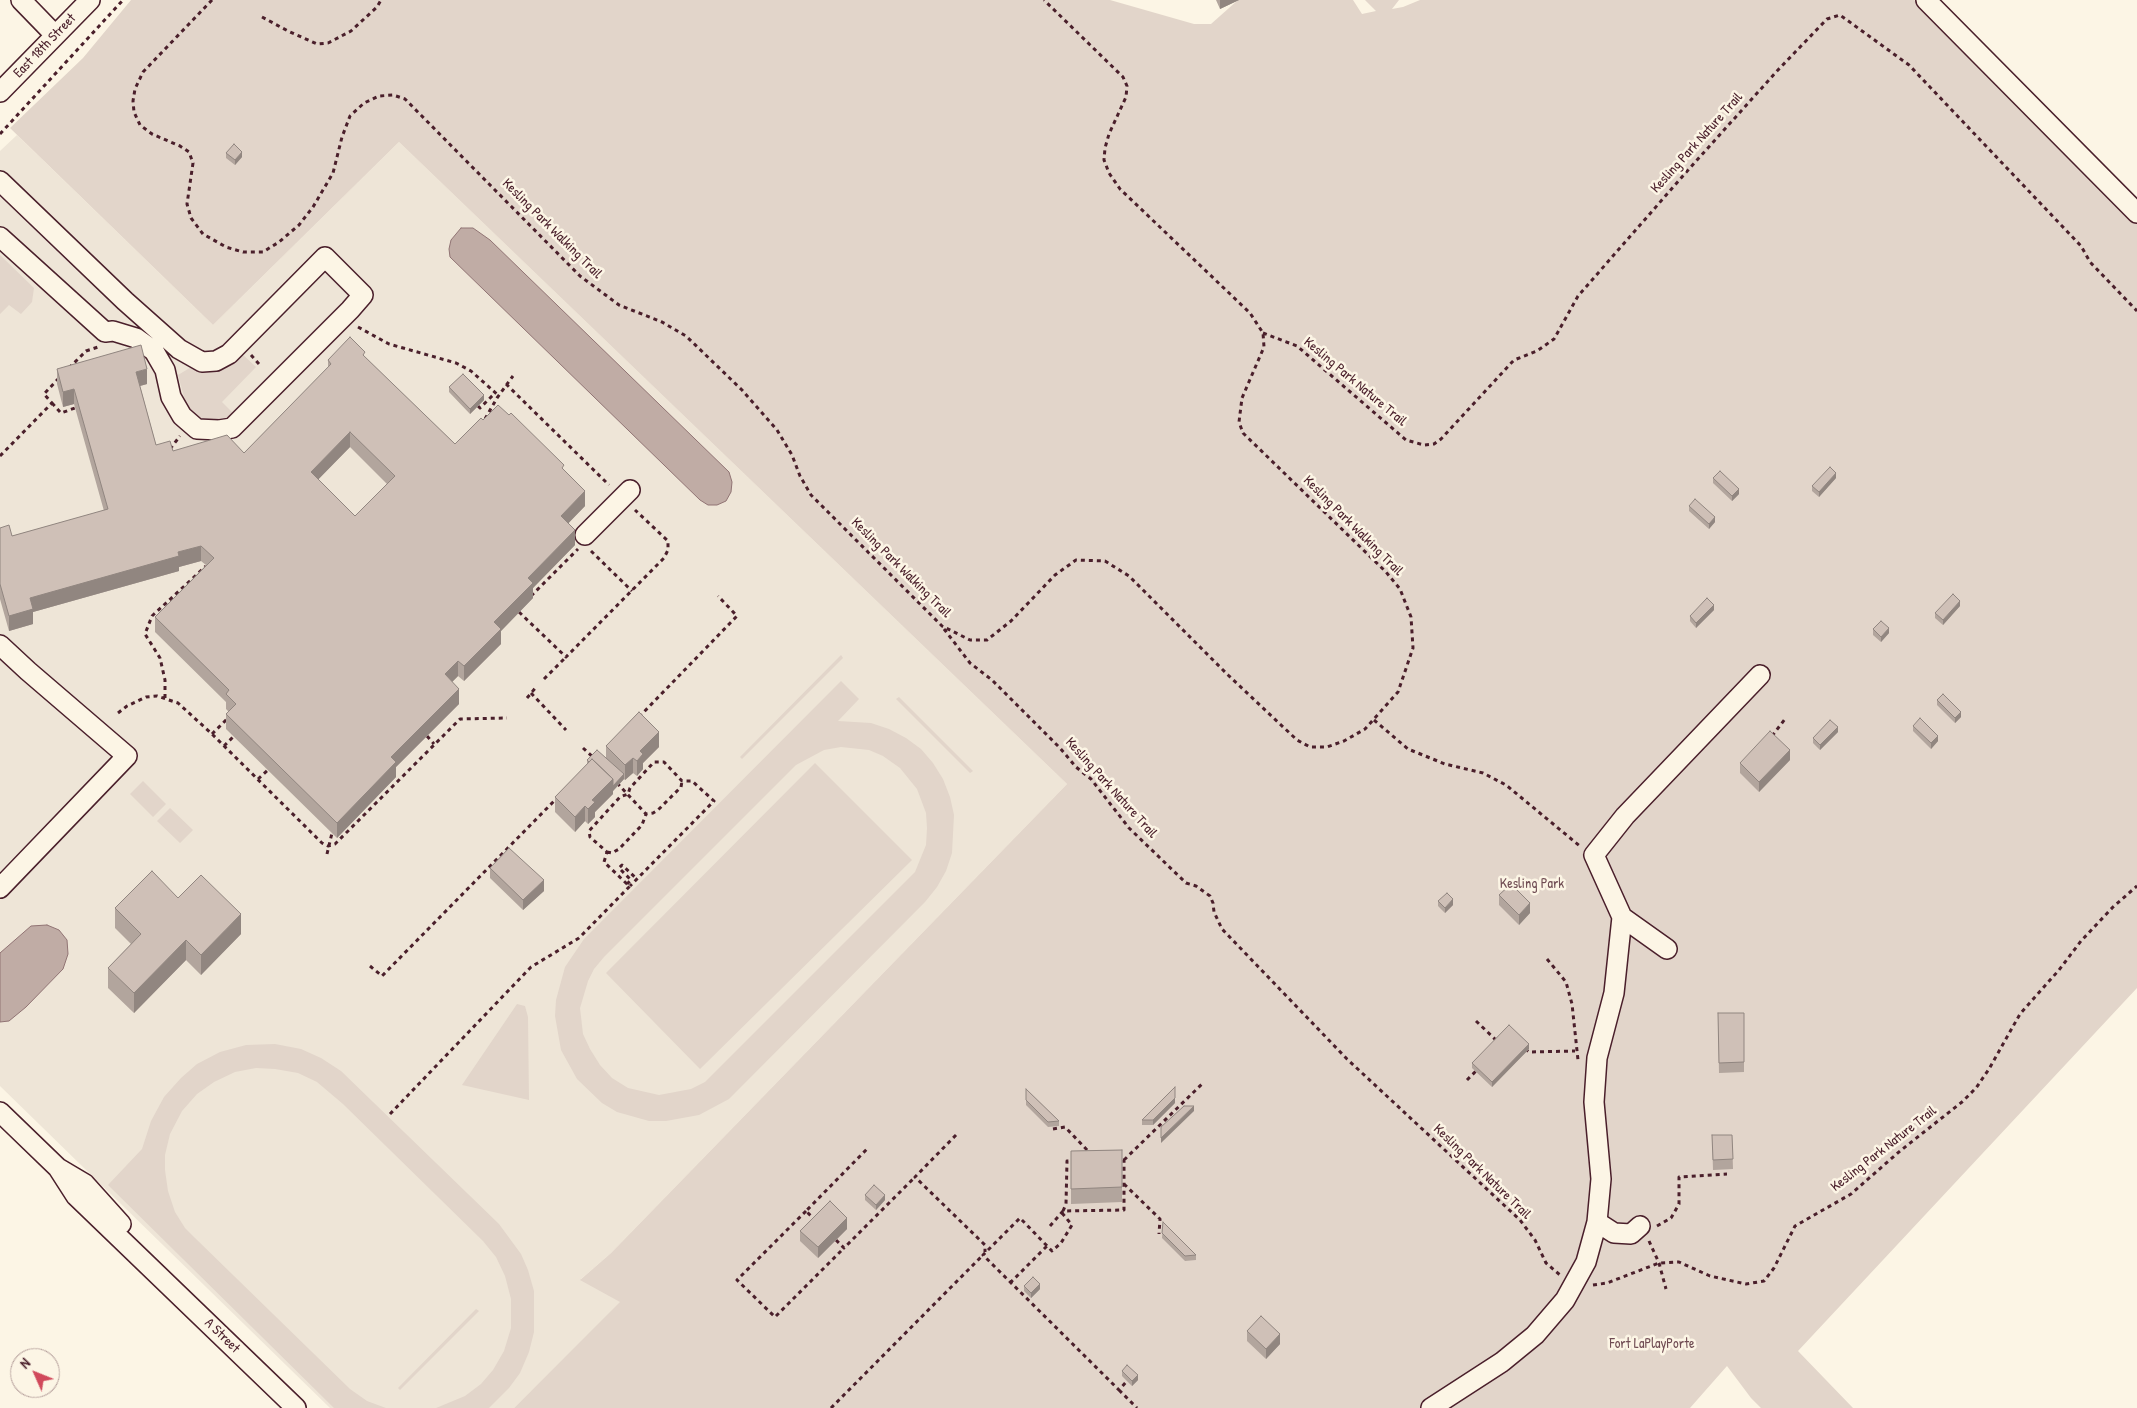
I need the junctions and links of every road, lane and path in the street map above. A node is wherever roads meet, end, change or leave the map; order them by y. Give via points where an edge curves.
1 (21, 0) edge
2 (90, 0) edge
3 (124, 0) edge
4 (212, 0) edge
5 (382, 0) edge
6 (1044, 0) edge
7 (1926, 0) edge
8 (262, 17) dead end
9 (55, 35) junction
10 (0, 92) edge
11 (0, 134) edge
12 (0, 181) edge
13 (2137, 213) edge
14 (0, 237) edge
15 (2137, 311) edge
16 (1263, 333) junction
17 (98, 346) dead end
18 (513, 376) dead end
19 (506, 384) junction
20 (495, 392) dead end
21 (52, 403) junction
22 (478, 406) edge
23 (75, 408) edge
24 (481, 426) edge
25 (182, 433) dead end
26 (168, 452) edge
27 (0, 456) edge
28 (624, 494) junction
29 (584, 539) joint
30 (206, 565) edge
31 (531, 596) edge
32 (718, 596) dead end
33 (519, 612) edge
34 (942, 626) junction
35 (0, 645) edge
36 (566, 657) junction
37 (1760, 675) dead end
38 (544, 679) dead end
39 (537, 686) dead end
40 (531, 693) junction
41 (165, 698) junction
42 (527, 698) dead end
43 (118, 713) dead end
44 (232, 715) edge
45 (507, 718) dead end
46 (1785, 719) dead end
47 (1374, 720) junction
48 (633, 722) edge
49 (566, 730) dead end
50 (212, 734) junction
51 (234, 736) edge
52 (427, 736) edge
53 (1770, 738) edge
54 (434, 744) junction
55 (224, 746) junction
56 (584, 748) dead end
57 (601, 754) edge
58 (268, 770) edge
59 (258, 780) junction
60 (615, 781) edge
61 (682, 781) junction
62 (561, 794) edge
63 (628, 794) junction
64 (646, 814) junction
65 (332, 833) edge
66 (328, 846) junction
67 (607, 852) junction
68 (327, 854) dead end
69 (1594, 855) junction
70 (636, 879) junction
71 (628, 885) junction
72 (2137, 886) edge
73 (0, 888) edge
74 (1622, 917) junction
75 (1667, 949) dead end
76 (1547, 960) dead end
77 (370, 966) dead end
78 (1476, 1020) dead end
79 (1504, 1038) edge
80 (1499, 1042) junction
81 (1520, 1044) edge
82 (1493, 1049) edge
83 (1526, 1050) junction
84 (1575, 1051) junction
85 (1519, 1057) edge
86 (1580, 1070) dead end
87 (1482, 1075) edge
88 (1467, 1080) dead end
89 (1203, 1083) dead end
90 (0, 1112) edge
91 (390, 1114) dead end
92 (1052, 1129) dead end
93 (956, 1135) dead end
94 (868, 1148) dead end
95 (1091, 1154) edge
96 (1075, 1160) edge
97 (1115, 1160) edge
98 (1124, 1160) junction
99 (1727, 1174) dead end
100 (915, 1177) junction
101 (1124, 1184) junction
102 (806, 1211) junction
103 (1062, 1212) junction
104 (1597, 1222) junction
105 (818, 1223) edge
106 (1050, 1226) dead end
107 (1642, 1229) junction
108 (1158, 1234) dead end
109 (836, 1240) edge
110 (1047, 1246) junction
111 (844, 1248) junction
112 (984, 1254) junction
113 (1659, 1263) junction
114 (1010, 1283) junction
115 (1574, 1284) junction
116 (1666, 1289) dead end
117 (1127, 1381) edge
118 (1119, 1390) junction
119 (296, 1408) edge
120 (831, 1408) edge
121 (1136, 1408) edge
122 (1431, 1408) edge

1 - 9 street
2 - 9 street, East 18th Street
3 - 11 path
4 - 34 path, Kesling Park Walking Trail via 143,72 133,101 140,125 189,152 193,163 187,204 191,218 203,234 243,252 262,252 279,242 299,225 333,173 350,116 364,103 379,96 393,95 405,99 580,276 619,305 662,322 686,336 742,390 777,430 811,496
5 - 8 path via 351,31 328,43 317,44
6 - 16 path via 1123,77 1127,86 1124,104 1109,134 1106,148 1104,160 1109,173 1126,194 1239,301
7 - 13 street
9 - 10 street, East 18th Street
12 - 14 street via 125,301 179,349 202,362 216,361 229,354 325,258 363,295 232,428 197,428 182,416 170,397 165,370 154,351 136,338 105,332
15 - 16 path, Kesling Park Nature Trail via 2090,262 2081,246 1909,65 1840,15 1827,20 1783,64 1689,169 1578,296 1554,339 1537,351 1514,360 1434,444 1406,440 1297,346
16 - 47 path, Kesling Park Walking Trail via 1264,346 1242,398 1239,422 1243,432 1386,572 1400,589 1411,617 1413,648 1398,692
17 - 21 path via 77,358 44,394
18 - 19 path
19 - 24 path
19 - 28 path
20 - 22 path via 480,408
21 - 23 path via 61,413
21 - 27 path
25 - 26 path
28 - 29 street
28 - 36 path via 668,541 668,550 664,558
29 - 31 path
30 - 41 path via 152,616 145,634 160,658
32 - 48 path via 737,616
33 - 36 path
34 - 47 path, Kesling Park Walking Trail via 970,640 987,640 1011,622 1055,575 1076,560 1105,561 1129,576 1297,740 1310,747 1327,747 1365,729
34 - 115 path, Kesling Park Nature Trail via 970,663 992,680 1091,779 1129,828 1186,883 1210,896 1222,929 1320,1032 1520,1220 1546,1263
35 - 73 street via 127,756
36 - 38 path
37 - 69 street via 1625,816
39 - 40 path
40 - 42 path
40 - 49 path
41 - 43 path via 146,697
41 - 50 path via 178,703
44 - 50 path
45 - 54 path via 460,719
46 - 53 path
47 - 69 path via 1408,749 1445,764 1483,773 1506,785 1576,844
50 - 55 path
51 - 55 path
52 - 54 path
54 - 66 path via 335,844
55 - 59 path
56 - 57 path via 595,760
58 - 59 path
59 - 66 path
60 - 63 path
61 - 63 path via 664,762 654,762
61 - 64 path via 681,787 658,810
61 - 70 path via 692,781 714,801
62 - 77 path via 382,976
63 - 64 path
63 - 67 path via 620,797 589,831 590,837
64 - 67 path via 642,825 619,849
65 - 66 path
66 - 68 path
67 - 71 path via 604,862
69 - 74 street
70 - 71 path
70 - 71 path via 622,865 619,868 631,880
71 - 91 path via 579,938 532,967
72 - 113 path, Kesling Park Nature Trail via 2081,941 2020,1014 1989,1069 1967,1098 1850,1194 1795,1226 1764,1281 1746,1284 1710,1276 1679,1262
74 - 75 street
74 - 104 street via 1614,993 1597,1058 1594,1102 1601,1179
76 - 84 path via 1566,982 1572,1004
78 - 80 path
79 - 80 path
80 - 82 path
81 - 83 path
83 - 84 path
83 - 85 path
84 - 86 path
87 - 88 path via 1476,1069
89 - 98 path
90 - 119 street, A Street via 58,1168 85,1184 122,1226 149,1264
92 - 95 path via 1065,1126
93 - 100 path
94 - 102 path
96 - 103 path via 1068,1160 1066,1204
97 - 98 path
98 - 101 path
99 - 107 path via 1679,1177 1680,1204 1671,1218
100 - 111 path
100 - 112 path via 985,1246
101 - 103 path via 1124,1210
101 - 108 path via 1160,1219
102 - 105 path
102 - 111 path via 737,1280 774,1317
103 - 106 path
103 - 110 path via 1072,1225 1062,1243 1052,1251
104 - 107 street via 1614,1233 1631,1234
104 - 115 street via 1586,1262
107 - 113 path
109 - 111 path
110 - 112 path via 1020,1218
110 - 114 path
112 - 114 path
112 - 120 path
113 - 115 path, Kesling Park Nature Trail via 1607,1283 1591,1286
113 - 116 path
114 - 118 path
115 - 122 street via 1535,1336 1502,1362
117 - 118 path
118 - 121 path

